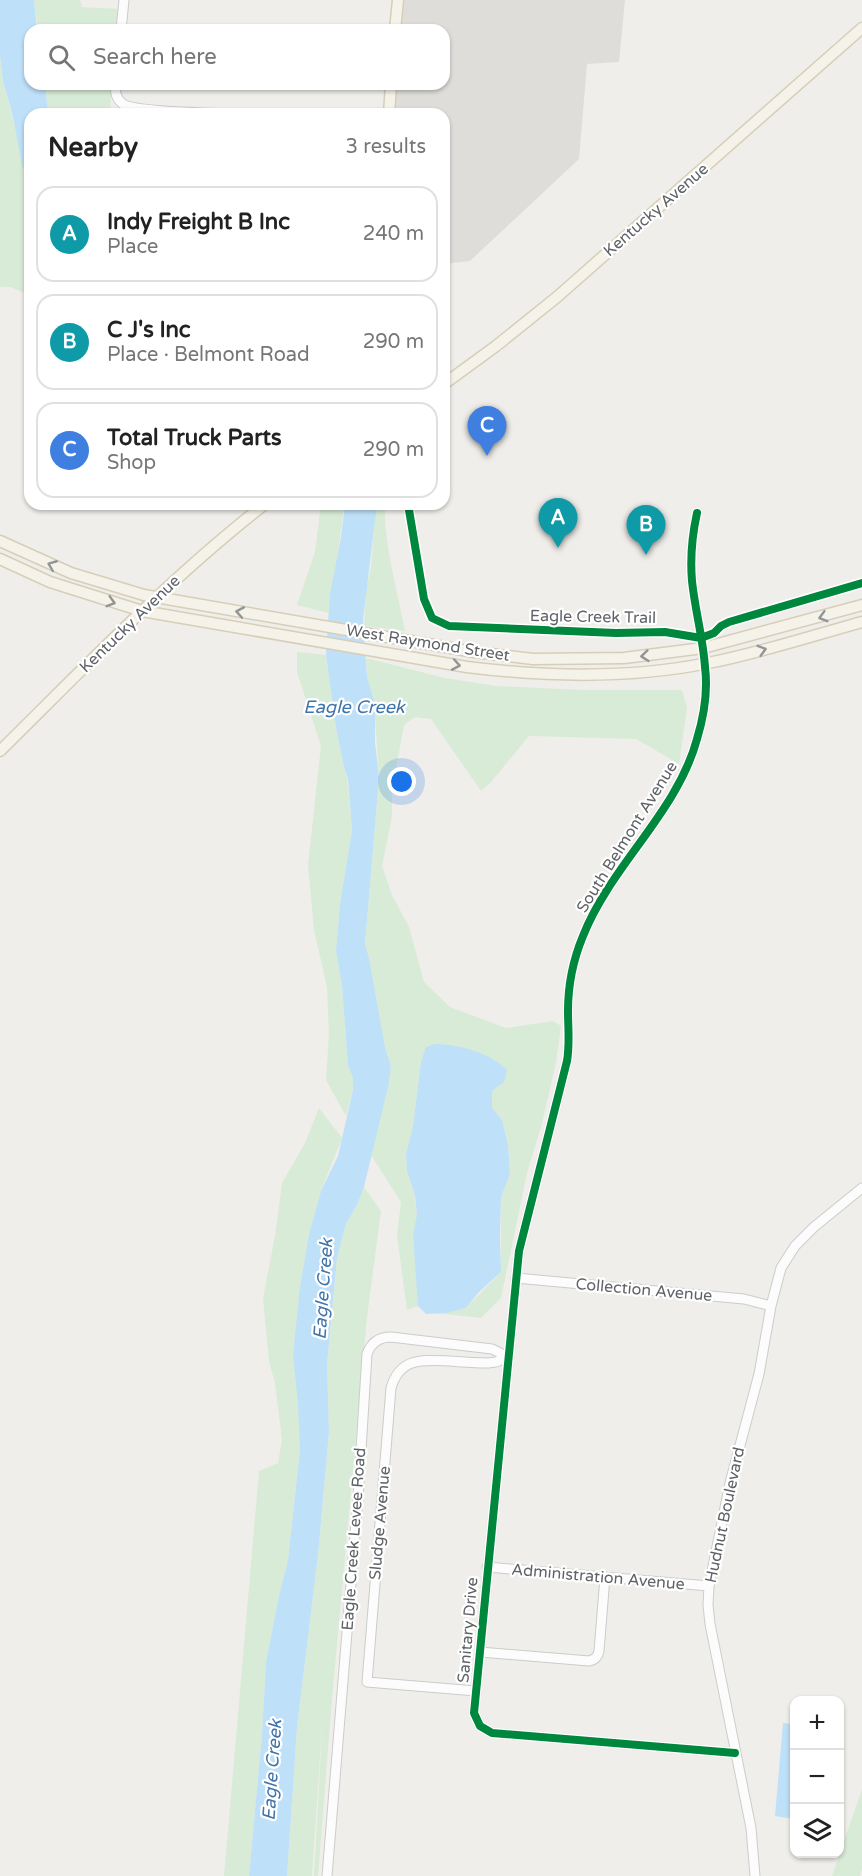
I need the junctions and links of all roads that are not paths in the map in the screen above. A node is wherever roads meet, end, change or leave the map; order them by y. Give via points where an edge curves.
1 (124, 0) edge
2 (398, 0) edge
3 (122, 24) edge
4 (396, 24) edge
5 (862, 28) edge
6 (116, 90) edge
7 (391, 90) edge
8 (135, 108) edge
9 (389, 108) edge
10 (450, 380) edge
11 (258, 510) edge
12 (697, 513) dead end
13 (0, 541) edge
14 (0, 559) edge
15 (156, 598) junction
16 (862, 606) edge
17 (142, 611) junction
18 (862, 622) edge
19 (704, 656) junction
20 (0, 751) edge
21 (862, 1188) edge
22 (516, 1278) junction
23 (771, 1306) junction
24 (508, 1357) junction
25 (487, 1567) junction
26 (605, 1577) junction
27 (709, 1586) junction
28 (480, 1652) junction
29 (476, 1690) junction
30 (735, 1753) junction
31 (327, 1876) edge
32 (755, 1876) edge

1 - 3 street
2 - 4 main road
5 - 10 main road, Kentucky Avenue via 557,297
6 - 8 street via 117,99
7 - 9 main road
11 - 15 main road, Kentucky Avenue
12 - 19 street, South Belmont Avenue via 692,535 692,578
15 -> 13 main road, West Raymond Street via 71,573
14 -> 17 main road, West Raymond Street via 50,582
15 - 17 main road, Kentucky Avenue
19 -> 15 main road, West Raymond Street via 545,659 485,654
16 -> 19 main road, West Raymond Street
17 -> 19 main road, West Raymond Street via 467,667 549,675 638,673
17 - 20 main road, Kentucky Avenue
19 -> 18 main road, West Raymond Street via 736,657
19 - 22 street, South Belmont Avenue via 703,717 688,765 597,907 574,961 568,993 567,1062 522,1235
21 - 23 street, Hudnut Boulevard via 795,1246 781,1268
22 - 23 street, Collection Avenue via 744,1299
22 - 24 street, Sanitary Drive
23 - 27 street, Hudnut Boulevard
24 - 25 street, Sanitary Drive
24 - 29 street, Sludge Avenue via 488,1364 413,1362 397,1375 390,1400 367,1682
24 - 31 street, Eagle Creek Levee Road via 492,1349 391,1337 377,1340 367,1354
25 - 26 street, Administration Avenue
25 - 28 street, Sanitary Drive
26 - 27 street, Administration Avenue
26 - 28 street via 599,1651 594,1659
27 - 30 street, Hudnut Boulevard via 710,1624
28 - 29 street, Sanitary Drive
29 - 30 street, Sanitary Drive via 475,1720 492,1733
30 - 32 street, Hudnut Boulevard via 751,1828

